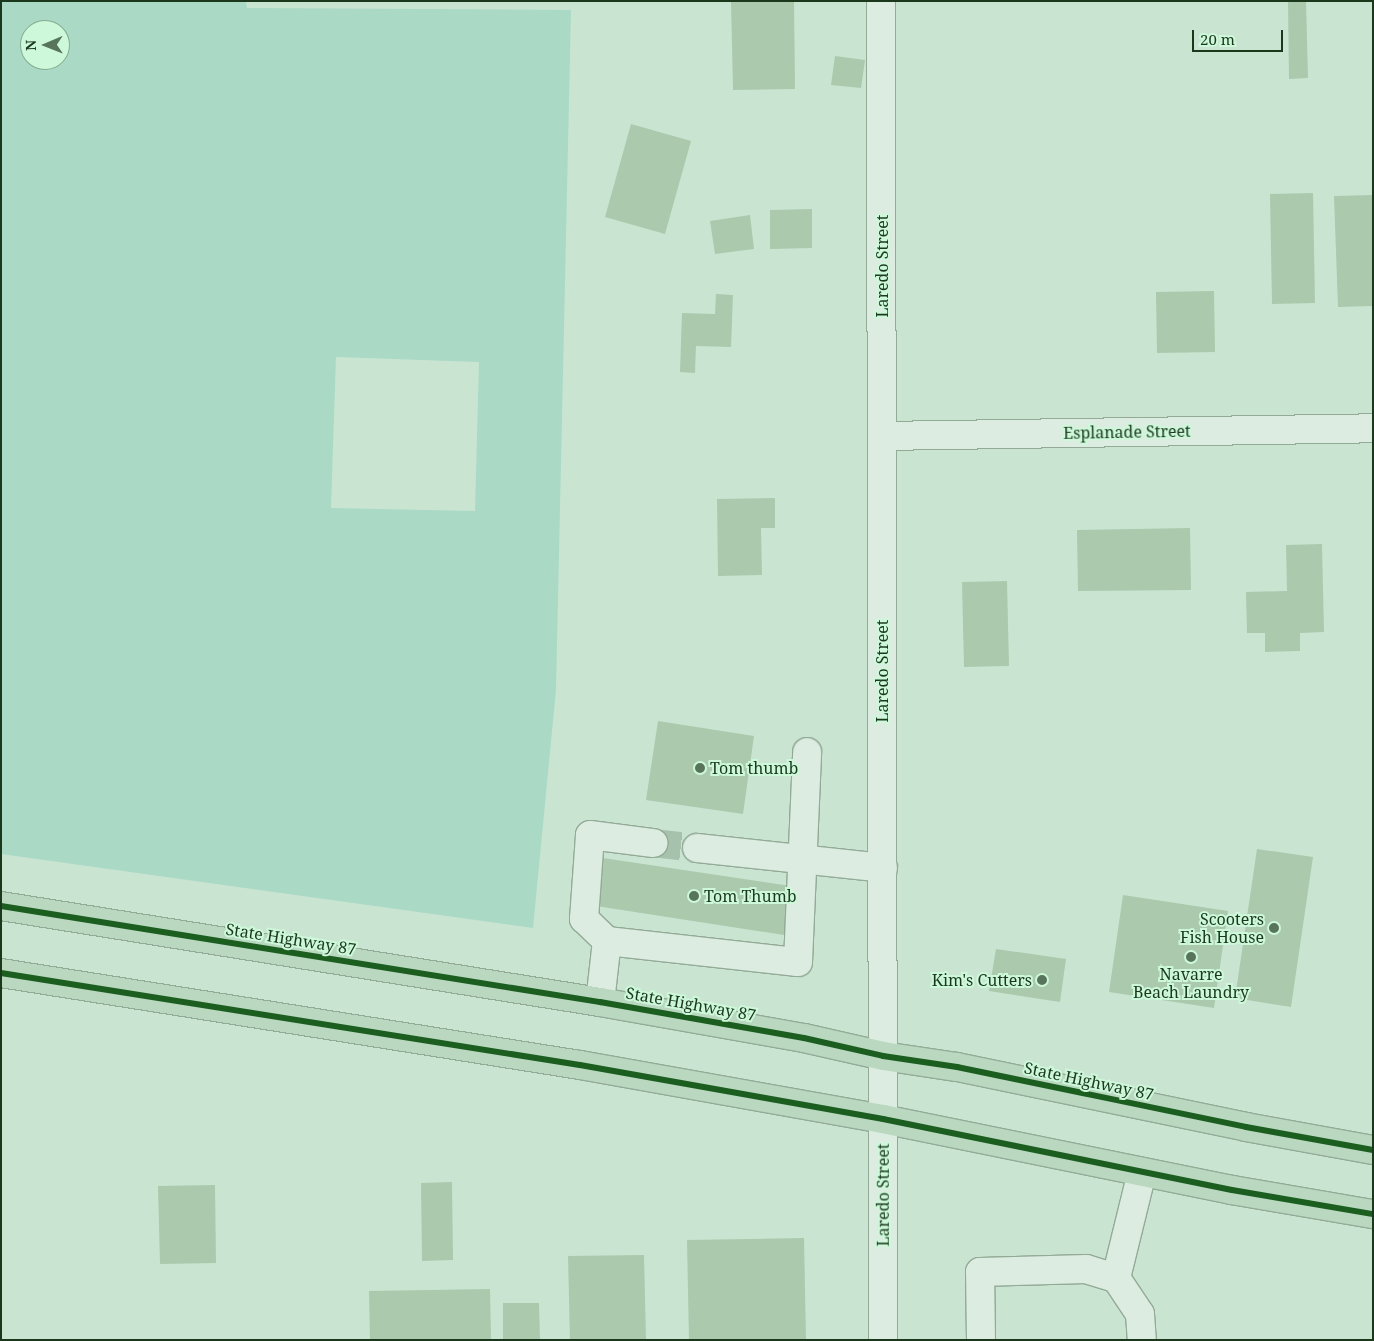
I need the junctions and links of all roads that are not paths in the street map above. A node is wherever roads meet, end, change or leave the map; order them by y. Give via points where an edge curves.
1 (881, 1) edge
2 (1373, 428) edge
3 (882, 436) junction
4 (807, 752) dead end
5 (653, 843) tunnel mouth
6 (697, 848) tunnel mouth
7 (804, 861) junction
8 (883, 868) junction
9 (1, 906) edge
10 (607, 941) junction
11 (1, 973) edge
12 (600, 1002) junction
13 (883, 1056) junction
14 (883, 1119) junction
15 (1373, 1150) edge
16 (1142, 1172) junction
17 (1373, 1214) edge
18 (1116, 1278) junction
19 (1141, 1327) edge
20 (883, 1340) edge
21 (981, 1340) edge

1 - 3 street, Laredo Street
2 - 3 street, Esplanade Street
3 - 8 street, Laredo Street
4 - 7 street
5 - 10 street via 590,835 584,919
6 - 7 street
7 - 8 street
7 - 10 street via 798,962
8 - 13 street, Laredo Street
9 - 12 highway, State Highway 87
10 - 12 street
11 - 14 highway via 580,1065
12 - 13 highway, State Highway 87 via 804,1038
13 - 14 street, Laredo Street
13 - 15 highway, State Highway 87 via 957,1067 1246,1128
14 - 16 highway
14 - 20 street, Laredo Street
16 - 17 highway
16 - 18 street
18 - 19 street
18 - 21 street via 1086,1268 980,1272

